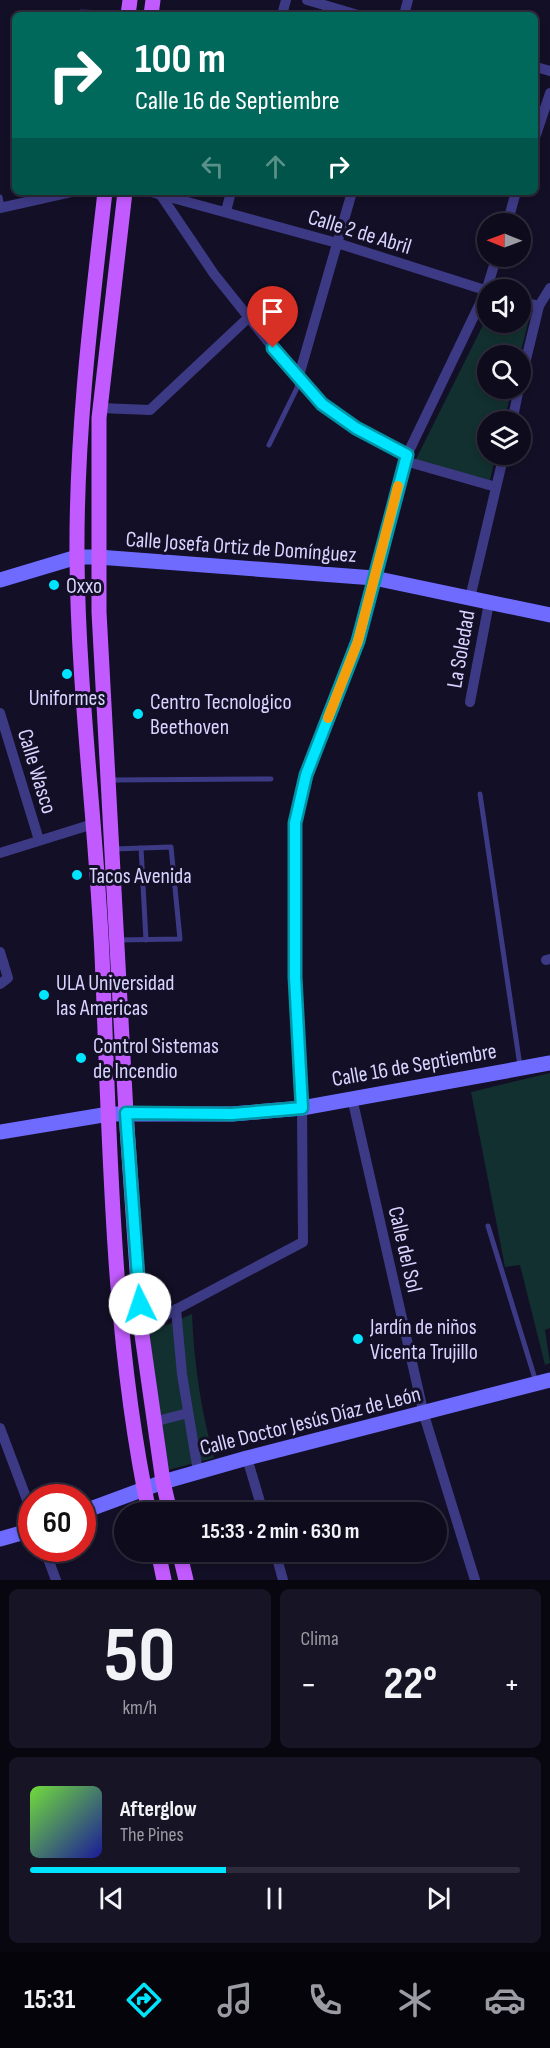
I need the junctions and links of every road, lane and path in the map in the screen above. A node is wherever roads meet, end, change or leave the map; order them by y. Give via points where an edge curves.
1 (307, 0) edge
2 (347, 12) edge
3 (550, 93) edge
4 (538, 129) edge
5 (54, 195) edge
6 (105, 195) edge
7 (125, 195) edge
8 (156, 195) edge
9 (163, 195) edge
10 (230, 195) edge
11 (351, 195) edge
12 (515, 195) edge
13 (1, 204) edge
14 (226, 211) junction
15 (510, 213) edge
16 (337, 243) junction
17 (477, 288) edge
18 (550, 288) edge
19 (531, 304) edge
20 (539, 306) junction
21 (477, 312) edge
22 (248, 318) junction
23 (530, 345) edge
24 (298, 379) junction
25 (99, 408) junction
26 (269, 445) dead end
27 (406, 458) junction
28 (501, 465) edge
29 (496, 487) junction
30 (77, 557) junction
31 (98, 557) junction
32 (374, 578) junction
33 (0, 580) edge
34 (470, 598) junction
35 (489, 603) junction
36 (550, 615) edge
37 (470, 702) dead end
38 (0, 713) edge
39 (271, 779) dead end
40 (109, 780) junction
41 (480, 794) dead end
42 (93, 824) junction
43 (39, 840) junction
44 (141, 848) junction
45 (114, 849) junction
46 (0, 853) edge
47 (146, 939) junction
48 (117, 940) junction
49 (0, 952) edge
50 (0, 984) edge
51 (550, 1063) edge
52 (520, 1068) junction
53 (352, 1098) junction
54 (302, 1108) junction
55 (126, 1113) junction
56 (109, 1114) junction
57 (0, 1132) edge
58 (488, 1226) dead end
59 (176, 1309) junction
60 (141, 1328) junction
61 (543, 1382) edge
62 (188, 1413) junction
63 (424, 1415) junction
64 (161, 1420) dead end
65 (0, 1428) edge
66 (247, 1458) junction
67 (198, 1472) junction
68 (163, 1482) junction
69 (21, 1484) edge
70 (144, 1489) junction
71 (147, 1502) edge
72 (168, 1502) edge
73 (260, 1502) edge
74 (96, 1507) edge
75 (18, 1534) edge
76 (0, 1539) edge
77 (49, 1562) edge
78 (160, 1562) edge
79 (182, 1562) edge
80 (278, 1562) edge
81 (56, 1580) edge
82 (164, 1580) edge
83 (186, 1580) edge
84 (283, 1580) edge
85 (475, 1580) edge

1 - 2 street
3 - 4 street
5 - 13 street
6 - 30 main road via 82,389
7 - 25 main road
8 - 22 street
9 - 14 street, Calle 2 de Abril
10 - 14 street
11 - 16 street
12 - 15 street
14 - 16 street, Calle 2 de Abril
16 - 17 street, Calle 2 de Abril
16 - 24 street
18 - 20 street
19 - 20 street
20 - 23 street
21 - 27 street
22 - 24 street
22 - 25 street via 150,410
24 - 26 lane
24 - 27 street via 322,404
25 - 31 main road
27 - 29 street
27 - 32 street
28 - 29 street
29 - 34 street
30 - 31 main road, Calle Josefa Ortiz de Domínguez
30 - 33 main road, Calle Josefa Ortiz de Domínguez
30 - 42 main road
31 - 32 main road, Calle Josefa Ortiz de Domínguez
31 - 40 main road
32 - 34 main road, Calle Josefa Ortiz de Domínguez
32 - 54 street via 358,641 306,775 295,823 295,977
34 - 35 main road, Calle Josefa Ortiz de Domínguez
35 - 36 main road, Calle Josefa Ortiz de Domínguez
35 - 37 street, La Soledad
38 - 43 street, Calle Wasco
39 - 40 lane
40 - 45 main road
41 - 52 lane
42 - 43 street, Calle Wasco
42 - 56 main road
43 - 46 street, Calle Wasco
44 - 45 lane
44 - 47 lane
44 - 47 lane via 171,848 180,939
45 - 48 main road
47 - 48 lane
48 - 55 main road
49 - 50 street via 8,978
51 - 52 main road, Calle 16 de Septiembre
52 - 53 main road, Calle 16 de Septiembre
53 - 54 main road, Calle 16 de Septiembre
53 - 63 street, Calle del Sol
54 - 55 main road, Calle 16 de Septiembre via 232,1114
54 - 59 street via 303,1242
55 - 56 main road, Calle 16 de Septiembre
55 - 60 main road
56 - 57 main road, Calle 16 de Septiembre
56 - 70 main road via 122,1335
58 - 61 lane
59 - 60 street
59 - 62 street
60 - 68 main road
61 - 63 main road, Calle Doctor Jesús Díaz de León
62 - 64 street
62 - 67 street
63 - 66 main road, Calle Doctor Jesús Díaz de León
63 - 85 street, Calle del Sol
65 - 69 street
66 - 67 main road, Calle Doctor Jesús Díaz de León
66 - 73 street
67 - 68 main road, Calle Doctor Jesús Díaz de León
68 - 70 main road, Calle Doctor Jesús Díaz de León
68 - 72 main road
70 - 71 main road
70 - 74 main road, Calle Doctor Jesús Díaz de León
75 - 76 main road
77 - 81 street
78 - 82 main road
79 - 83 main road
80 - 84 street

